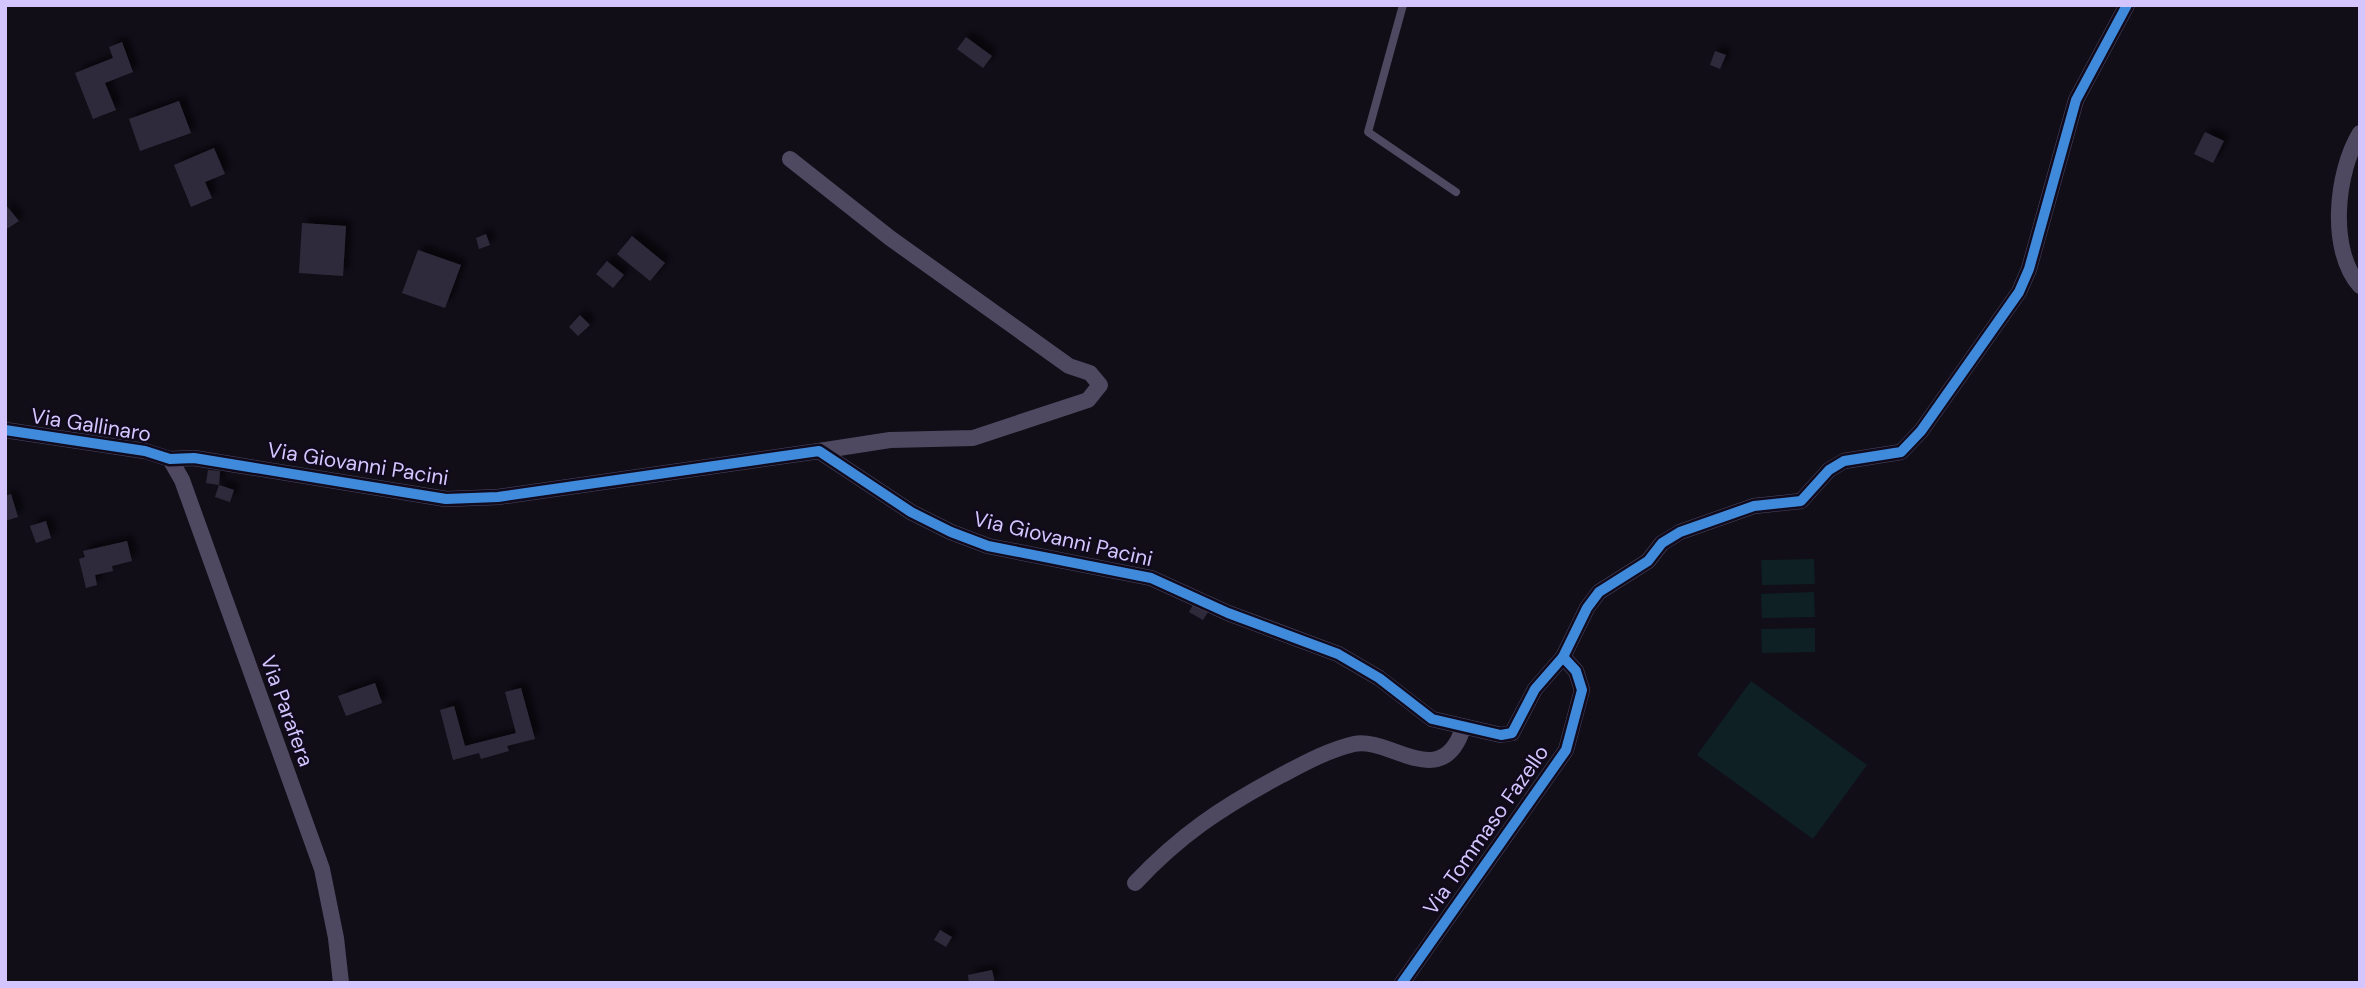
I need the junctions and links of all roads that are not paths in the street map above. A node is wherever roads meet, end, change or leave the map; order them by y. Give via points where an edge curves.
1 (1403, 5) edge
2 (2127, 5) edge
3 (2360, 133) edge
4 (790, 159) dead end
5 (1456, 192) dead end
6 (2360, 286) edge
7 (5, 430) edge
8 (819, 451) junction
9 (170, 459) junction
10 (1563, 657) junction
11 (1463, 728) junction
12 (1135, 883) dead end
13 (341, 983) edge
14 (1402, 983) edge

1 - 5 lane via 1368,132
2 - 10 street via 2076,100 2019,292 1921,431 1901,452 1844,461 1829,470 1801,501 1754,506 1662,543 1648,561 1599,592
3 - 6 street via 2347,161 2341,224 2343,255
4 - 8 street via 890,238 1069,366 1090,373 1100,385 1088,400 973,438 890,440
7 - 9 street, Via Gallinaro via 145,451
8 - 9 street, Via Giovanni Pacini via 511,495 446,499 194,458
8 - 11 street, Via Giovanni Pacini via 911,512 951,532 988,546 1151,578 1338,654 1379,678 1432,719
9 - 13 street, Via Parafera via 322,869
10 - 11 street, Via Giovanni Pacini via 1535,689 1512,733
10 - 14 street, Via Tommaso Fazello via 1576,671 1582,690 1566,750
11 - 12 street via 1454,748 1434,759 1416,760 1370,743 1355,744 1306,763 1204,819

